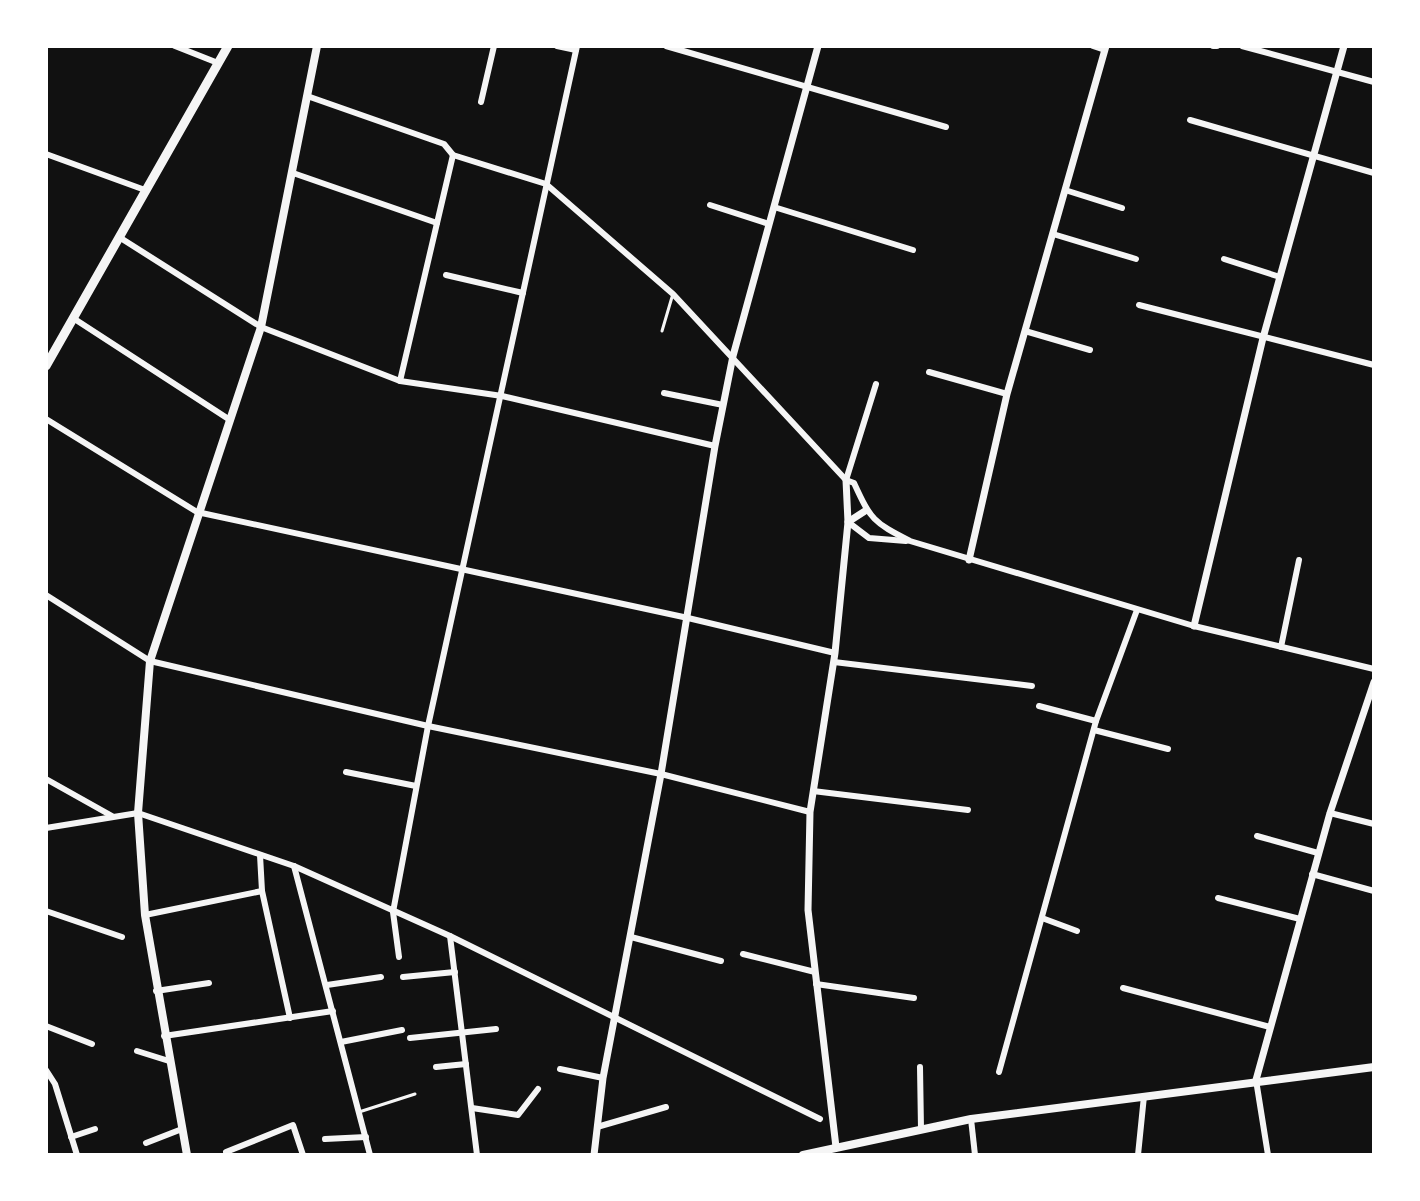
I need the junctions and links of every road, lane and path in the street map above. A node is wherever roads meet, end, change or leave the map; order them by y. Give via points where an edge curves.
1 (175, 46) edge
2 (228, 46) edge
3 (317, 46) edge
4 (494, 46) edge
5 (557, 46) edge
6 (666, 46) edge
7 (818, 46) edge
8 (1093, 46) edge
9 (1242, 46) edge
10 (1344, 46) edge
11 (577, 48) edge
12 (1106, 48) edge
13 (218, 63) junction
14 (1336, 72) junction
15 (1374, 82) edge
16 (807, 89) junction
17 (310, 97) junction
18 (481, 102) dead end
19 (1190, 120) dead end
20 (946, 127) dead end
21 (46, 154) edge
22 (453, 155) junction
23 (1313, 157) junction
24 (293, 173) junction
25 (1374, 173) edge
26 (546, 184) junction
27 (145, 190) junction
28 (1065, 190) junction
29 (710, 205) dead end
30 (774, 207) junction
31 (1122, 208) dead end
32 (437, 223) junction
33 (769, 224) junction
34 (1053, 234) junction
35 (119, 237) junction
36 (913, 250) dead end
37 (1136, 259) dead end
38 (1224, 259) dead end
39 (446, 275) dead end
40 (1280, 277) junction
41 (523, 293) junction
42 (673, 294) junction
43 (1139, 305) dead end
44 (73, 318) junction
45 (261, 327) junction
46 (662, 331) dead end
47 (1025, 331) junction
48 (1263, 338) junction
49 (1090, 350) dead end
50 (733, 356) junction
51 (46, 365) edge
52 (1374, 365) edge
53 (929, 372) dead end
54 (400, 381) junction
55 (876, 384) dead end
56 (664, 393) dead end
57 (1007, 394) junction
58 (502, 396) junction
59 (723, 405) junction
60 (46, 419) edge
61 (230, 420) junction
62 (715, 446) junction
63 (846, 480) junction
64 (865, 511) junction
65 (197, 512) junction
66 (848, 522) junction
67 (910, 541) junction
68 (969, 560) junction
69 (1299, 560) dead end
70 (462, 570) junction
71 (46, 595) edge
72 (1137, 610) junction
73 (688, 618) junction
74 (1194, 626) junction
75 (1281, 647) junction
76 (834, 657) junction
77 (150, 661) junction
78 (1374, 669) edge
79 (1374, 682) edge
80 (1032, 686) dead end
81 (1039, 706) dead end
82 (1096, 721) junction
83 (428, 726) junction
84 (1094, 730) junction
85 (1168, 749) dead end
86 (346, 772) dead end
87 (661, 774) junction
88 (46, 779) edge
89 (416, 786) junction
90 (813, 791) junction
91 (968, 810) dead end
92 (810, 812) junction
93 (138, 813) junction
94 (1330, 813) junction
95 (112, 816) junction
96 (1374, 824) edge
97 (48, 828) edge
98 (46, 836) edge
99 (1257, 836) dead end
100 (1318, 853) junction
101 (260, 855) junction
102 (294, 866) junction
103 (1312, 874) junction
104 (262, 891) junction
105 (1374, 891) edge
106 (1218, 898) dead end
107 (46, 911) edge
108 (393, 912) junction
109 (145, 915) junction
110 (1042, 918) junction
111 (1300, 919) junction
112 (1077, 931) dead end
113 (450, 936) junction
114 (122, 937) dead end
115 (631, 937) junction
116 (743, 954) dead end
117 (399, 957) dead end
118 (721, 961) dead end
119 (455, 972) junction
120 (815, 972) junction
121 (381, 977) dead end
122 (403, 977) dead end
123 (209, 983) dead end
124 (816, 984) junction
125 (327, 985) junction
126 (1123, 988) dead end
127 (156, 991) junction
128 (914, 998) dead end
129 (333, 1011) junction
130 (290, 1018) junction
131 (614, 1018) junction
132 (46, 1026) edge
133 (1270, 1027) junction
134 (496, 1029) dead end
135 (402, 1030) dead end
136 (462, 1033) junction
137 (164, 1036) junction
138 (410, 1038) dead end
139 (341, 1042) junction
140 (92, 1044) dead end
141 (137, 1051) dead end
142 (169, 1061) junction
143 (466, 1064) junction
144 (436, 1067) dead end
145 (920, 1067) dead end
146 (1374, 1067) edge
147 (560, 1069) dead end
148 (46, 1070) edge
149 (999, 1072) dead end
150 (603, 1078) junction
151 (46, 1080) edge
152 (1256, 1080) junction
153 (538, 1089) dead end
154 (415, 1094) dead end
155 (1144, 1096) junction
156 (666, 1107) dead end
157 (472, 1108) junction
158 (359, 1112) junction
159 (820, 1119) dead end
160 (971, 1119) junction
161 (597, 1127) junction
162 (95, 1129) dead end
163 (182, 1129) junction
164 (921, 1129) junction
165 (71, 1137) junction
166 (366, 1137) junction
167 (325, 1139) dead end
168 (146, 1143) dead end
169 (837, 1151) edge
170 (226, 1152) dead end
171 (77, 1155) edge
172 (187, 1155) edge
173 (303, 1155) edge
174 (370, 1155) edge
175 (477, 1155) edge
176 (594, 1155) edge
177 (803, 1155) edge
178 (975, 1155) edge
179 (1138, 1155) edge
180 (1268, 1155) edge

1 - 13 street
2 - 13 main road
3 - 17 main road
4 - 18 street
5 - 11 street
6 - 16 street
7 - 16 street
8 - 12 street
9 - 14 street
10 - 14 street
11 - 26 street
12 - 28 street
13 - 27 main road
14 - 15 street
14 - 23 street
16 - 20 street
16 - 30 street
17 - 22 street via 444,144
17 - 24 main road
19 - 23 street
21 - 27 street
22 - 26 street
22 - 32 street
23 - 25 street
23 - 40 street
24 - 32 street
24 - 45 main road
26 - 41 street
26 - 42 street
27 - 35 main road
28 - 31 street
28 - 34 street
29 - 33 street
30 - 33 street
30 - 36 street
32 - 54 street
33 - 50 street
34 - 37 street
34 - 47 street
35 - 44 main road
35 - 45 street
38 - 40 street
39 - 41 street
40 - 48 street
41 - 58 street
42 - 46 lane
42 - 50 street
43 - 48 street
44 - 51 main road
44 - 61 street
45 - 54 street
45 - 61 main road
47 - 49 street
47 - 57 street
48 - 52 street
48 - 74 street
50 - 59 street
50 - 63 street
53 - 57 street
54 - 58 street
55 - 63 street
56 - 59 street
57 - 68 street
58 - 62 street
58 - 70 street
59 - 62 street
60 - 65 street
61 - 65 main road
62 - 73 street
63 - 64 street via 854,483
63 - 66 street
64 - 66 street
64 - 67 street
65 - 70 street
65 - 77 main road
66 - 67 street via 869,538
66 - 76 street
67 - 68 street
68 - 72 street
69 - 75 street
70 - 73 street
70 - 83 street
71 - 77 street
72 - 74 street
72 - 82 street
73 - 76 street
73 - 87 street
74 - 75 street
75 - 78 street
76 - 80 street
76 - 90 street
77 - 83 street
77 - 93 main road
79 - 94 street
81 - 82 street
82 - 84 street
83 - 87 street
83 - 89 street
84 - 85 street
84 - 110 street
86 - 89 street
87 - 92 street
87 - 115 street
88 - 95 street
89 - 108 street
90 - 91 street
90 - 92 street
92 - 120 street via 808,910
93 - 95 street
93 - 101 street
93 - 109 main road
94 - 96 street
94 - 100 street
95 - 97 street
97 - 98 street
99 - 100 street
100 - 103 street
101 - 102 street
101 - 104 street
102 - 108 street
102 - 125 street
103 - 105 street
103 - 111 street
104 - 109 street
104 - 130 street
106 - 111 street
107 - 114 street
108 - 113 street
108 - 117 street
109 - 127 main road
110 - 112 street
110 - 149 street
111 - 133 street
113 - 119 street
113 - 131 street
115 - 118 street
115 - 131 street
116 - 120 street
119 - 122 street
119 - 136 street
120 - 124 street
121 - 125 street
123 - 127 street
124 - 128 street
124 - 169 street
125 - 129 street
126 - 133 street
127 - 137 main road
129 - 130 street
129 - 139 street
130 - 137 street
131 - 150 street
131 - 159 street
132 - 140 street
133 - 152 street
134 - 136 street
135 - 139 street
136 - 138 street
136 - 143 street
137 - 142 main road
139 - 158 street
141 - 142 street
142 - 163 main road
143 - 144 street
143 - 157 street
145 - 164 street
146 - 152 main road
147 - 150 street
148 - 151 street
148 - 165 street
150 - 161 street
152 - 155 main road
152 - 180 street
153 - 157 street via 518,1115
154 - 158 lane
155 - 160 main road
155 - 179 street
156 - 161 street
157 - 175 street
158 - 166 street
160 - 164 main road
160 - 178 street
161 - 176 street
162 - 165 street
163 - 168 street
163 - 172 main road
164 - 169 main road
165 - 171 street
166 - 167 street
166 - 174 street
169 - 177 main road
170 - 173 street via 293,1125

